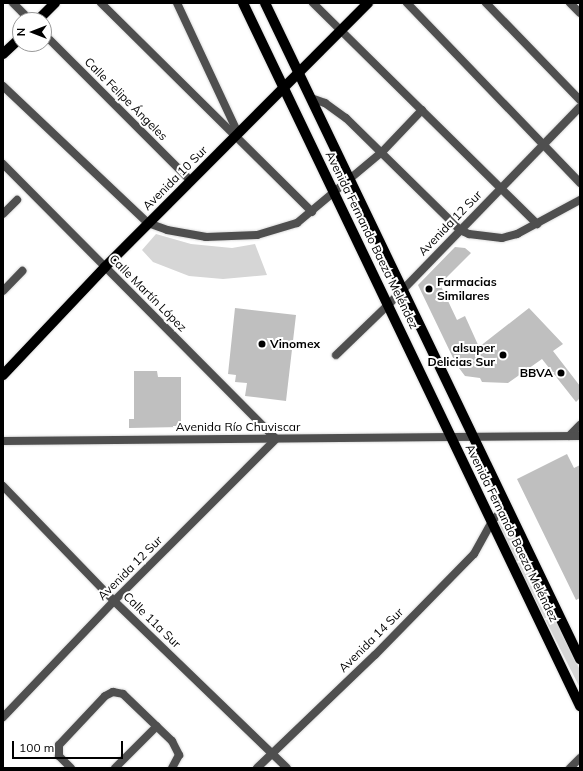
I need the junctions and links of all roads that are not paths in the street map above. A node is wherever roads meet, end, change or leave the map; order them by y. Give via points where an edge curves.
1 (13, 3) edge
2 (55, 3) edge
3 (101, 3) edge
4 (177, 3) edge
5 (243, 3) edge
6 (265, 3) edge
7 (313, 3) edge
8 (368, 3) edge
9 (407, 3) edge
10 (486, 3) edge
11 (570, 3) edge
12 (22, 12) edge
13 (46, 12) edge
14 (580, 13) edge
15 (341, 30) junction
16 (52, 42) edge
17 (12, 46) edge
18 (3, 54) edge
19 (299, 73) junction
20 (3, 86) edge
21 (283, 88) junction
22 (311, 98) junction
23 (580, 100) edge
24 (580, 106) edge
25 (422, 110) junction
26 (236, 135) junction
27 (544, 142) junction
28 (382, 152) junction
29 (3, 164) edge
30 (191, 180) junction
31 (350, 180) junction
32 (580, 183) edge
33 (502, 188) junction
34 (336, 193) junction
35 (17, 200) dead end
36 (580, 200) edge
37 (312, 212) junction
38 (3, 213) edge
39 (148, 224) junction
40 (537, 224) junction
41 (460, 230) junction
42 (105, 267) junction
43 (22, 271) dead end
44 (403, 290) junction
45 (3, 291) edge
46 (389, 304) junction
47 (336, 355) dead end
48 (3, 375) edge
49 (580, 425) edge
50 (569, 436) junction
51 (580, 436) edge
52 (452, 438) junction
53 (474, 438) junction
54 (276, 439) junction
55 (3, 440) edge
56 (3, 486) edge
57 (507, 506) junction
58 (492, 521) junction
59 (114, 601) junction
60 (580, 659) edge
61 (580, 706) edge
62 (3, 717) edge
63 (157, 726) junction
64 (272, 753) junction
65 (580, 758) edge
66 (71, 768) edge
67 (115, 768) edge
68 (172, 768) edge
69 (257, 768) edge
70 (287, 768) edge
71 (570, 768) edge

1 - 12 street
2 - 13 main road
3 - 26 street
4 - 26 street
5 - 21 main road, Avenida Fernando Baeza Meléndez
6 - 19 main road, Avenida Fernando Baeza Meléndez
7 - 15 street
8 - 15 main road, Avenida 10 Sur
9 - 27 street
10 - 23 street
11 - 14 street
15 - 19 main road, Avenida 10 Sur
15 - 25 street
16 - 30 street, Calle Felipe Ángeles
17 - 18 main road
19 - 21 main road, Avenida 10 Sur
19 - 22 main road, Avenida Fernando Baeza Meléndez
20 - 39 street
21 - 26 main road, Avenida 10 Sur
21 - 34 main road, Avenida Fernando Baeza Meléndez
22 - 28 street via 325,103 346,118
22 - 31 main road, Avenida Fernando Baeza Meléndez
24 - 27 street, Avenida 12 Sur
25 - 28 street
25 - 33 street
26 - 30 main road, Avenida 10 Sur
26 - 37 street
27 - 32 street
27 - 33 street, Avenida 12 Sur
28 - 31 street
28 - 41 street
29 - 42 street, Calle Martín López
30 - 39 main road, Avenida 10 Sur
31 - 34 street
31 - 44 main road, Avenida Fernando Baeza Meléndez
33 - 40 street
33 - 41 street, Avenida 12 Sur
34 - 37 street
34 - 46 main road, Avenida Fernando Baeza Meléndez
35 - 38 street
36 - 40 street
37 - 39 street via 297,223 275,232 228,238 185,234
39 - 42 main road, Avenida 10 Sur
40 - 41 street via 502,238 485,237
41 - 44 street, Avenida 12 Sur
42 - 48 main road, Avenida 10 Sur
42 - 54 street, Calle Martín López
43 - 45 street
44 - 46 street, Avenida 12 Sur
44 - 53 main road, Avenida Fernando Baeza Meléndez
46 - 47 street, Avenida 12 Sur
46 - 52 main road, Avenida Fernando Baeza Meléndez
49 - 50 street
50 - 51 street, Avenida Río Chuviscar
50 - 53 street, Avenida Río Chuviscar
52 - 53 street, Avenida Río Chuviscar
52 - 54 street, Avenida Río Chuviscar
52 - 58 main road, Avenida Fernando Baeza Meléndez
53 - 57 main road, Avenida Fernando Baeza Meléndez
54 - 55 street, Avenida Río Chuviscar
54 - 59 street, Avenida 12 Sur
56 - 59 street, Calle 11a Sur
57 - 58 street, Avenida 14 Sur
57 - 60 main road, Avenida Fernando Baeza Meléndez
58 - 61 main road, Avenida Fernando Baeza Meléndez
58 - 64 street, Avenida 14 Sur via 474,554
59 - 62 street, Avenida 12 Sur
59 - 64 street, Calle 11a Sur
63 - 66 street via 122,694 109,694 59,745 60,756
63 - 67 street
63 - 68 street via 178,750 179,759
64 - 69 street, Avenida 14 Sur
64 - 70 street, Calle 11a Sur
65 - 71 street

